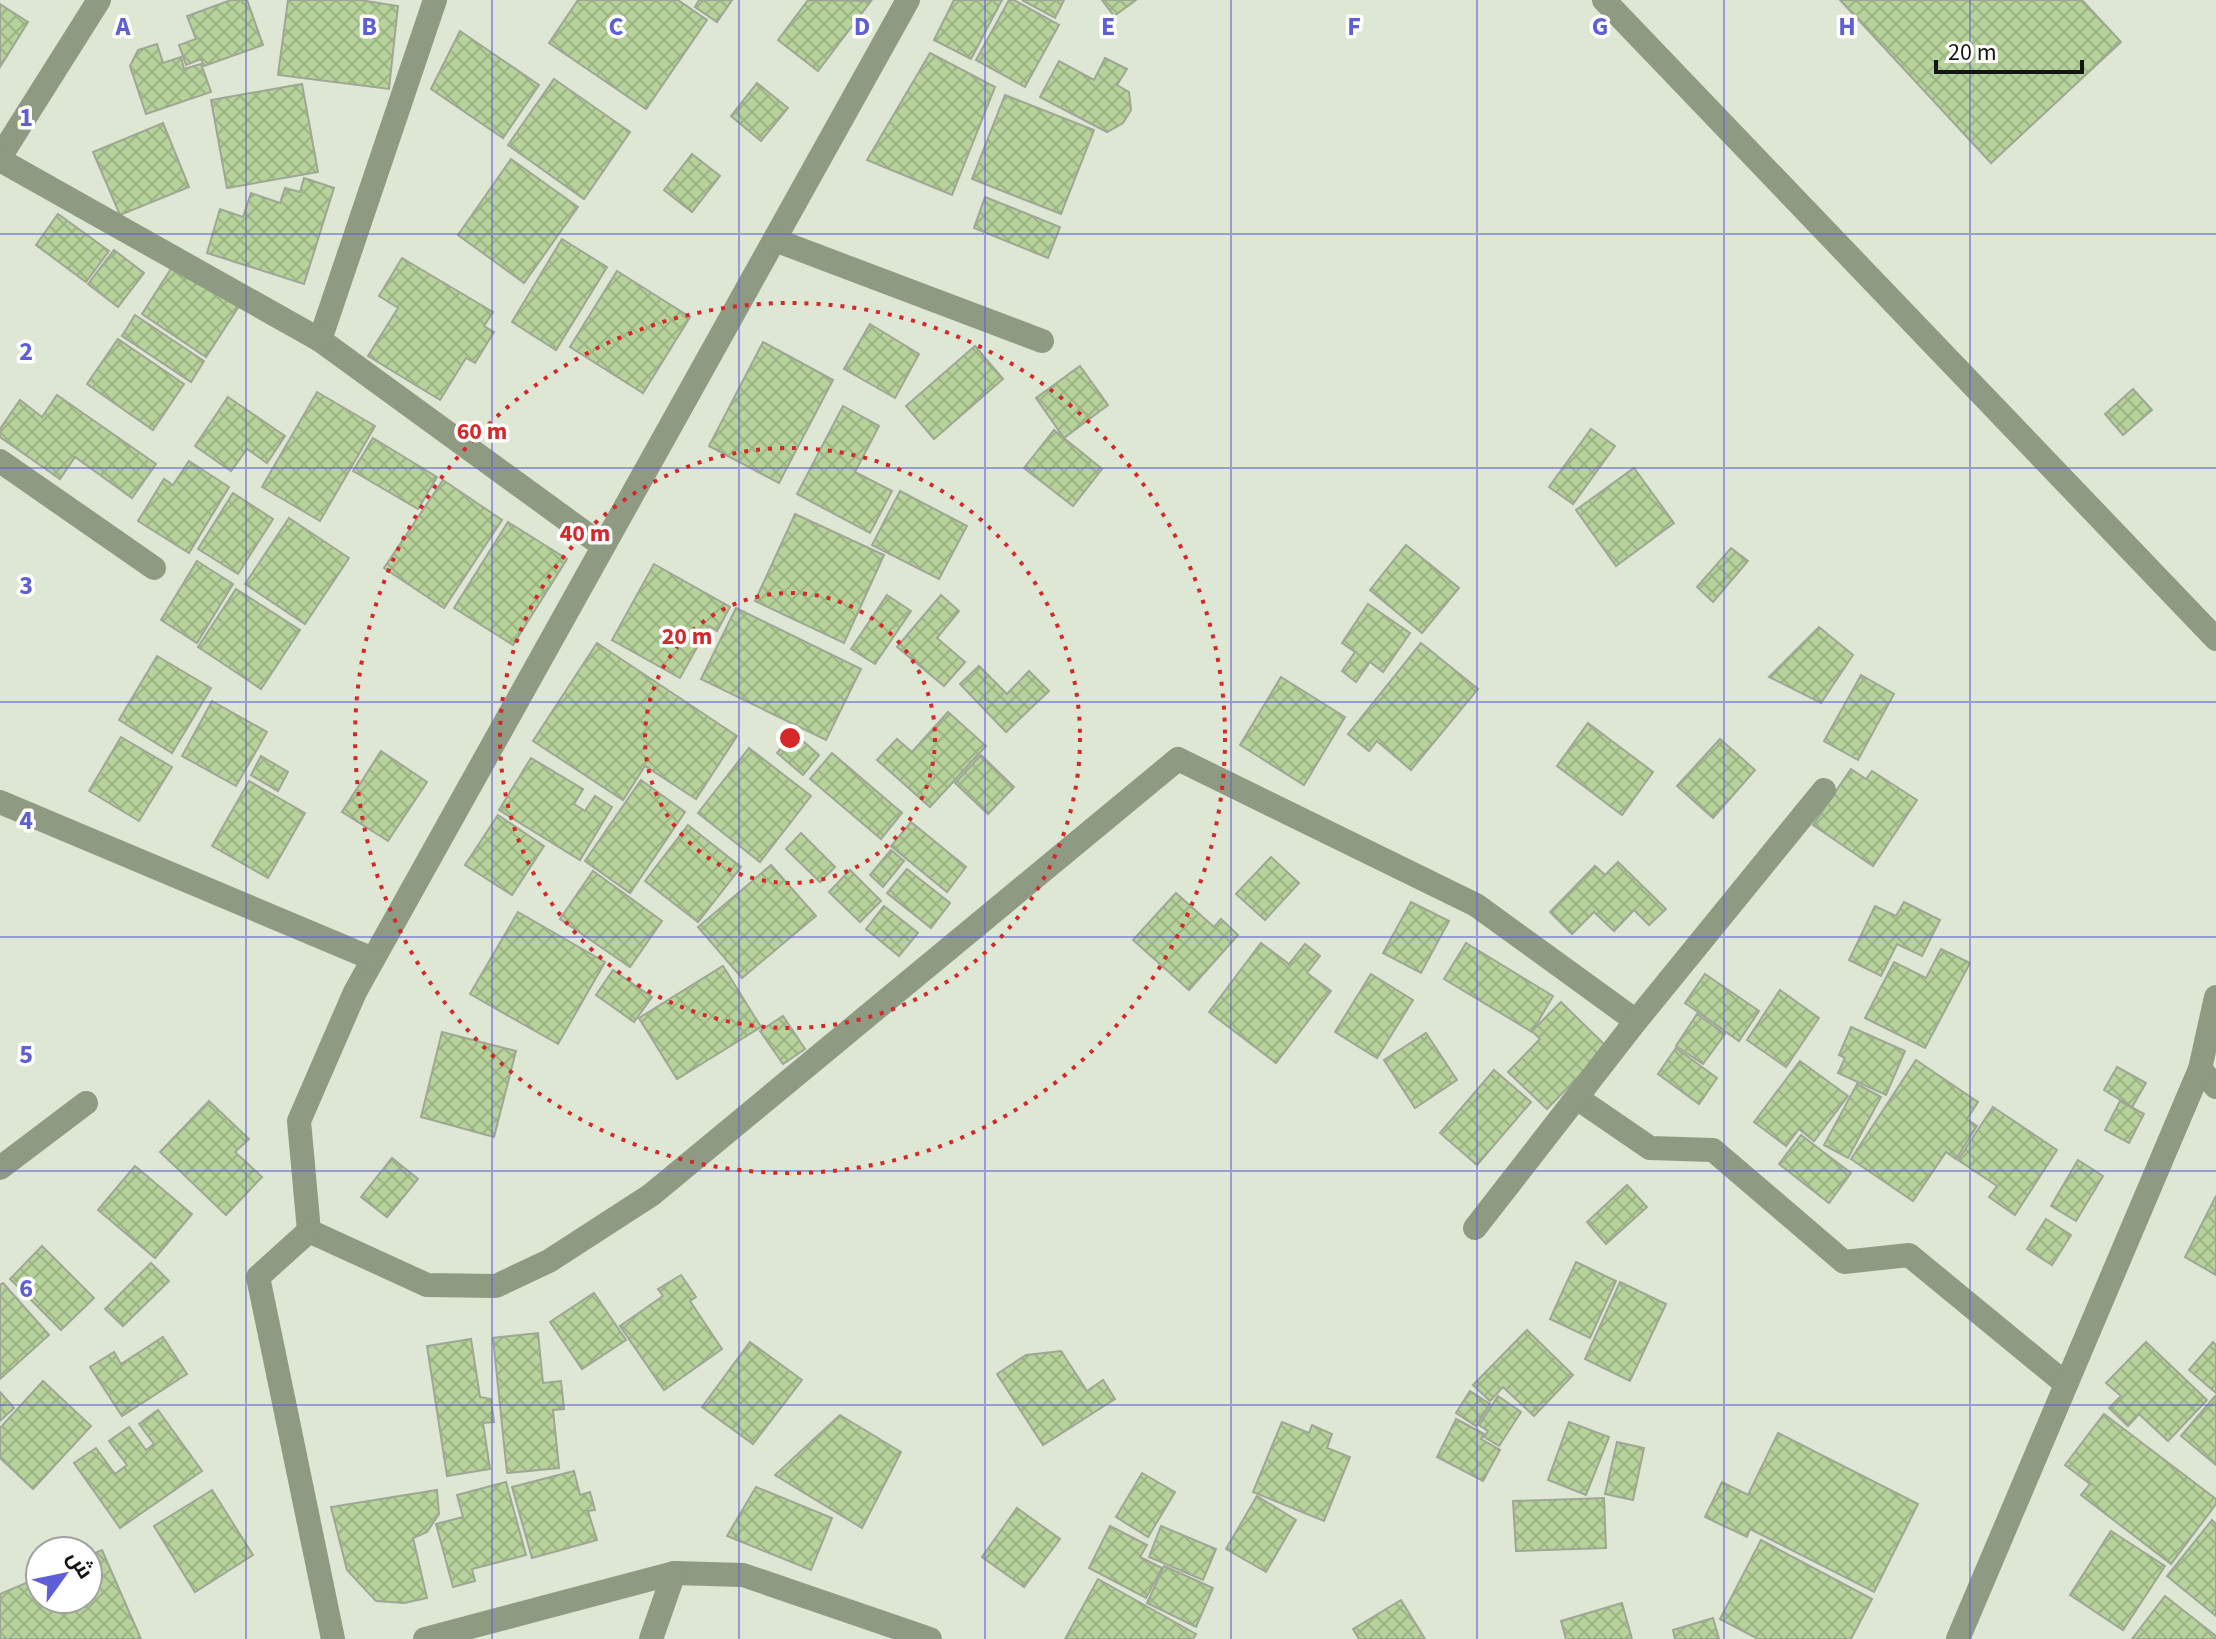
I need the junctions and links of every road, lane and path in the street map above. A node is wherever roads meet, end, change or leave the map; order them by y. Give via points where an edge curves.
1 (99, 0) edge
2 (435, 0) edge
3 (908, 0) edge
4 (1604, 0) edge
5 (0, 159) edge
6 (775, 240) junction
7 (320, 340) junction
8 (1042, 341) dead end
9 (0, 461) edge
10 (603, 546) junction
11 (154, 568) dead end
12 (2216, 639) edge
13 (1824, 790) dead end
14 (0, 802) edge
15 (373, 959) junction
16 (2216, 997) edge
17 (1636, 1021) junction
18 (2208, 1078) edge
19 (1577, 1098) junction
20 (86, 1103) dead end
21 (0, 1168) edge
22 (1475, 1228) dead end
23 (309, 1231) junction
24 (2066, 1384) junction
25 (674, 1573) junction
26 (333, 1639) edge
27 (425, 1639) edge
28 (651, 1639) edge
29 (930, 1639) edge
30 (1958, 1639) edge

1 - 5 street
2 - 7 street
3 - 6 street
4 - 12 street
5 - 7 street
6 - 8 street
6 - 10 street
7 - 10 street
9 - 11 street
10 - 15 street
13 - 17 street
14 - 15 street
15 - 23 street via 299,1121
16 - 18 street
17 - 19 street
17 - 23 street via 1476,905 1178,759 651,1195 549,1261 496,1286 427,1285
18 - 24 street
19 - 22 street
19 - 24 street via 1650,1148 1713,1150 1844,1262 1909,1255
20 - 21 street
23 - 26 street via 258,1277
24 - 30 street
25 - 27 street
25 - 28 street
25 - 29 street via 743,1575

